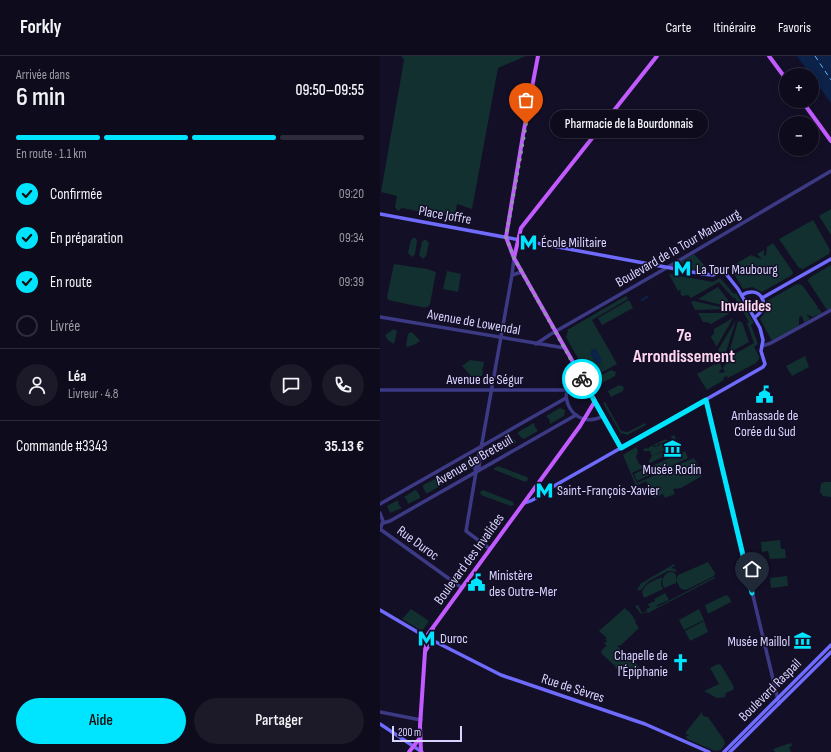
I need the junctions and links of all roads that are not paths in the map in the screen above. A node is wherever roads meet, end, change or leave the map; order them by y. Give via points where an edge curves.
1 (538, 56) edge
2 (657, 56) edge
3 (769, 56) edge
4 (779, 70) edge
5 (807, 108) edge
6 (831, 141) edge
7 (831, 171) edge
8 (380, 214) edge
9 (506, 237) junction
10 (518, 240) junction
11 (514, 258) junction
12 (831, 259) edge
13 (668, 267) junction
14 (522, 272) junction
15 (512, 275) junction
16 (742, 295) junction
17 (762, 298) junction
18 (831, 310) edge
19 (380, 317) edge
20 (755, 318) junction
21 (555, 331) junction
22 (501, 338) junction
23 (536, 344) junction
24 (762, 346) junction
25 (565, 348) junction
26 (579, 374) junction
27 (380, 390) edge
28 (491, 390) junction
29 (567, 390) junction
30 (589, 391) junction
31 (566, 398) junction
32 (706, 400) junction
33 (595, 401) junction
34 (576, 415) junction
35 (604, 416) junction
36 (584, 419) junction
37 (481, 446) junction
38 (621, 448) junction
39 (476, 472) junction
40 (534, 488) junction
41 (547, 490) junction
42 (524, 503) junction
43 (380, 504) edge
44 (380, 513) edge
45 (383, 523) junction
46 (380, 529) edge
47 (490, 549) junction
48 (462, 588) junction
49 (380, 610) edge
50 (433, 628) junction
51 (426, 637) junction
52 (432, 640) junction
53 (831, 645) edge
54 (426, 651) junction
55 (831, 652) edge
56 (777, 698) junction
57 (779, 704) junction
58 (380, 712) edge
59 (421, 720) junction
60 (380, 724) edge
61 (420, 738) junction
62 (414, 746) junction
63 (731, 750) edge
64 (409, 752) edge
65 (422, 752) edge
66 (709, 752) edge
67 (724, 752) edge

1 - 9 main road
2 - 10 main road via 521,228
3 - 4 main road
5 - 6 main road
7 - 13 street, Boulevard de la Tour Maubourg
8 - 9 main road, Place Joffre
9 - 10 main road, Place Joffre
9 - 11 main road
10 - 11 main road
10 - 13 main road, Place Joffre
11 - 14 main road
11 - 15 street
12 - 17 main road
13 - 16 main road, Place Joffre via 713,275 723,270
13 - 21 street, Boulevard de la Tour Maubourg
14 - 15 street
14 - 21 main road
15 - 22 street
16 - 17 main road via 753,292
16 - 20 main road
17 - 20 main road via 763,309
18 - 24 street
19 - 22 street, Avenue de Lowendal
20 - 24 main road via 762,334
21 - 23 street, Boulevard de la Tour Maubourg
21 - 25 main road
22 - 23 street, Avenue de Lowendal
22 - 28 street
23 - 25 street, Avenue de Lowendal
24 - 32 main road, Boulevard des Invalides via 765,364 763,367
25 - 26 main road
26 - 29 street via 571,381
26 - 30 main road
27 - 28 street, Avenue de Ségur
28 - 29 street, Avenue de Ségur
28 - 37 street
29 - 30 street, Avenue de Ségur
29 - 31 street
30 - 33 main road
31 - 34 street via 569,408
31 - 37 street, Avenue de Breteuil
32 - 38 main road, Boulevard des Invalides
32 - 56 street
33 - 35 main road
33 - 36 main road, Boulevard des Invalides
34 - 36 street
34 - 39 street, Avenue de Breteuil
35 - 36 street via 595,420
35 - 38 main road
36 - 40 main road, Boulevard des Invalides
37 - 39 street
37 - 43 street, Avenue de Breteuil
38 - 41 main road, Boulevard des Invalides
39 - 45 street, Avenue de Breteuil
39 - 47 street via 466,531
40 - 41 main road via 540,491
40 - 42 main road, Boulevard des Invalides
41 - 42 main road, Boulevard des Invalides
42 - 47 main road, Boulevard des Invalides
44 - 45 street
45 - 46 street
46 - 48 street, Rue Duroc
47 - 48 main road, Boulevard des Invalides
48 - 50 main road, Boulevard des Invalides
49 - 51 main road
50 - 51 main road, Boulevard des Invalides
50 - 52 main road
51 - 52 main road, Rue de Sèvres
51 - 54 main road
52 - 54 main road
52 - 66 main road, Rue de Sèvres via 500,674 645,724
53 - 56 main road, Boulevard Raspail
54 - 59 main road
55 - 57 main road, Boulevard Raspail
56 - 57 street
56 - 63 main road, Boulevard Raspail
57 - 63 main road, Boulevard Raspail
58 - 59 street
59 - 61 main road
60 - 62 main road
61 - 62 main road
61 - 65 main road
62 - 64 main road
62 - 65 main road
63 - 67 main road, Boulevard Raspail

